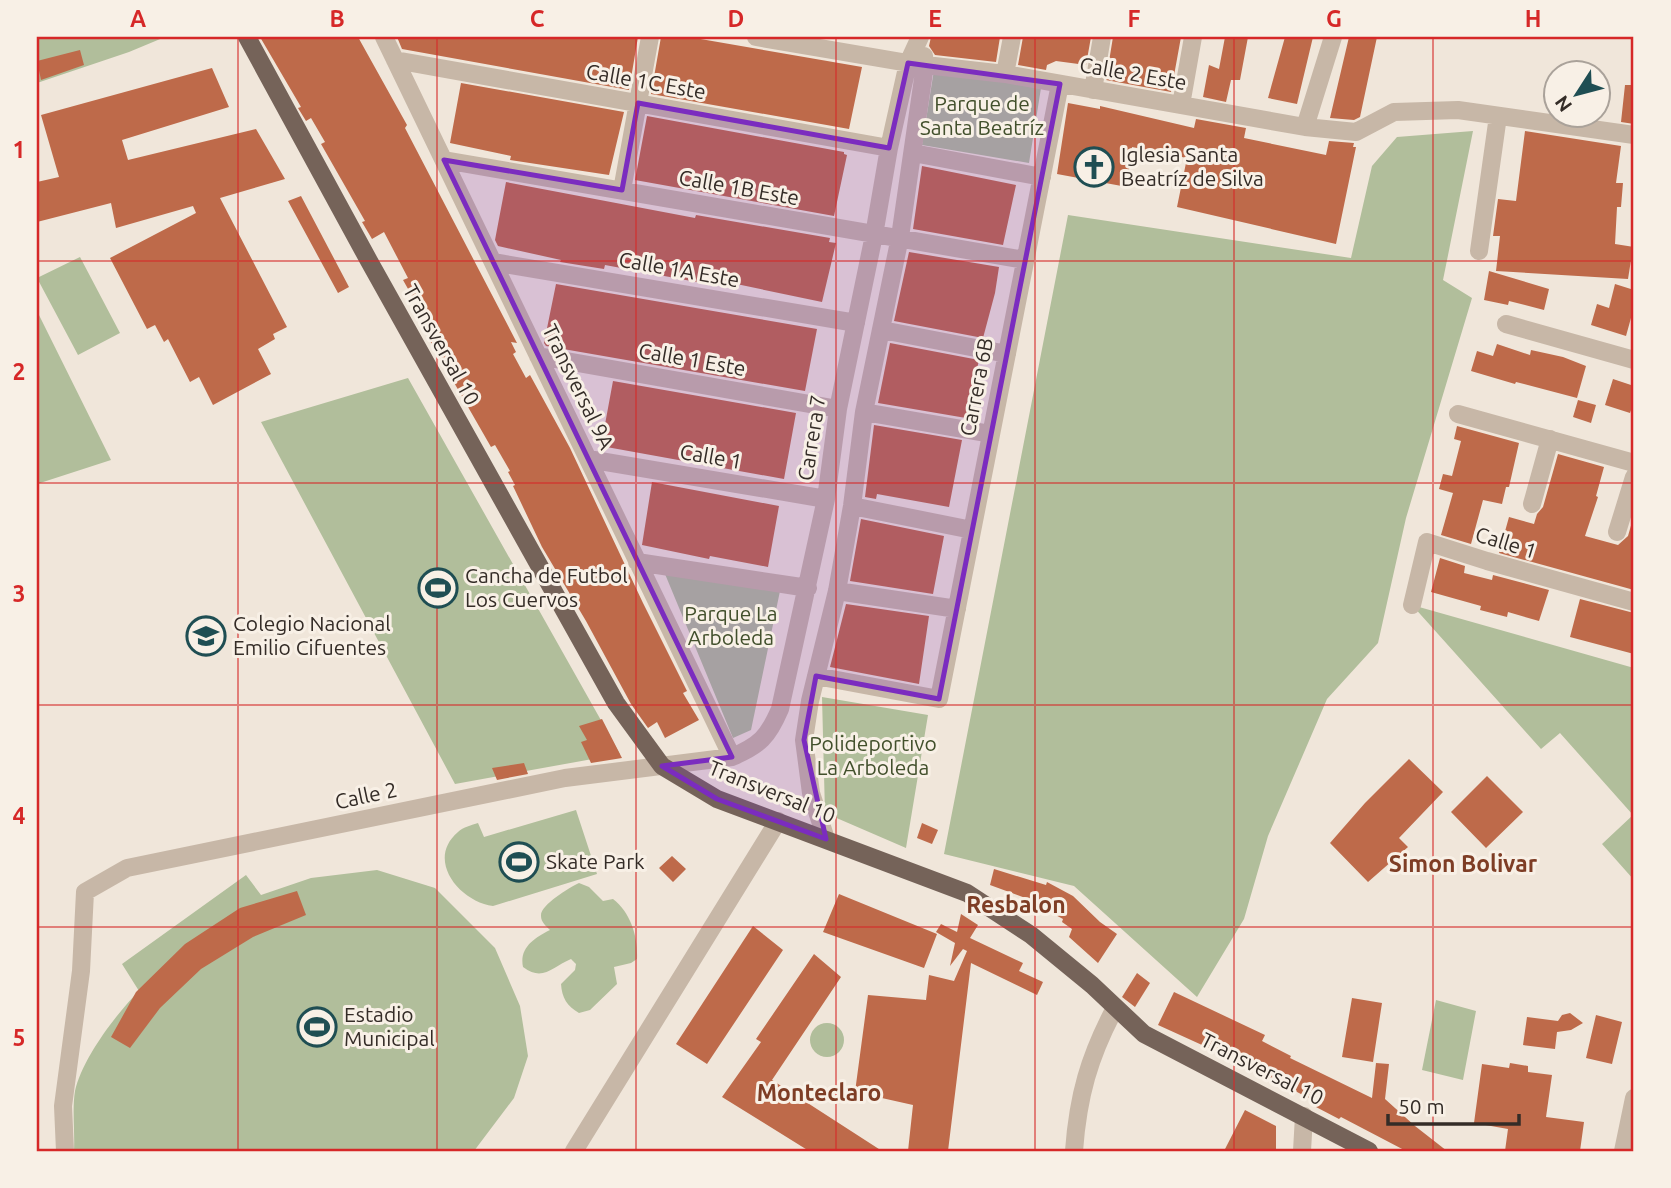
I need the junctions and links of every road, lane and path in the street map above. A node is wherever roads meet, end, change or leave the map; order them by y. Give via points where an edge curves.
1 (247, 37) edge
2 (384, 37) edge
3 (650, 37) edge
4 (756, 37) edge
5 (920, 37) edge
6 (1012, 37) edge
7 (1102, 37) edge
8 (1193, 37) edge
9 (1333, 37) edge
10 (395, 60) junction
11 (917, 64) junction
12 (1005, 74) junction
13 (1060, 84) junction
14 (1093, 90) junction
15 (638, 103) junction
16 (1181, 105) junction
17 (1498, 116) junction
18 (1305, 127) junction
19 (1634, 135) edge
20 (889, 148) junction
21 (913, 153) junction
22 (444, 160) junction
23 (1041, 177) junction
24 (622, 190) junction
25 (874, 235) junction
26 (900, 237) junction
27 (1479, 251) dead end
28 (1025, 260) junction
29 (493, 262) junction
30 (856, 323) junction
31 (1507, 324) dead end
32 (882, 330) junction
33 (1007, 354) junction
34 (538, 356) junction
35 (1634, 360) edge
36 (838, 409) junction
37 (864, 412) junction
38 (1458, 414) dead end
39 (991, 434) junction
40 (1549, 439) junction
41 (588, 459) junction
42 (1634, 463) edge
43 (1634, 477) edge
44 (826, 499) junction
45 (1532, 504) dead end
46 (852, 506) junction
47 (972, 530) junction
48 (1617, 532) dead end
49 (637, 562) junction
50 (808, 588) junction
51 (837, 590) junction
52 (1634, 602) edge
53 (1412, 605) dead end
54 (957, 609) junction
55 (816, 676) junction
56 (732, 757) junction
57 (662, 765) junction
58 (778, 821) junction
59 (826, 839) junction
60 (1115, 1008) junction
61 (1634, 1103) edge
62 (1304, 1116) junction
63 (65, 1151) edge
64 (574, 1151) edge
65 (1074, 1151) edge
66 (1302, 1151) edge
67 (1369, 1151) edge
68 (1623, 1151) edge

1 - 57 main road, Transversal 10 via 616,703
2 - 10 street, Transversal 9A
3 - 15 street
4 - 11 street, Calle 2 Este
5 - 11 street, Carrera 7
6 - 12 street
7 - 14 street
8 - 16 street
9 - 18 street
10 - 15 street, Calle 1C Este
10 - 22 street, Transversal 9A
11 - 12 street, Calle 2 Este
11 - 20 street, Carrera 7
11 - 21 street, Carrera 7
12 - 13 street, Calle 2 Este
13 - 14 street, Calle 2 Este
13 - 23 street, Carrera 6B
14 - 16 street, Calle 2 Este
15 - 20 street, Calle 1C Este
15 - 24 street
16 - 18 street, Calle 2 Este
17 - 18 street, Calle 2 Este via 1458,110 1394,112 1356,132
17 - 19 street, Calle 2 Este
17 - 27 street
20 - 25 street, Carrera 7
21 - 23 street
21 - 26 street, Carrera 7
22 - 24 street, Calle 1B Este
22 - 29 street, Transversal 9A
23 - 28 street, Carrera 6B
24 - 25 street, Calle 1B Este
25 - 26 street, Calle 1B Este
25 - 30 street, Carrera 7
26 - 28 street, Calle 1B Este
26 - 32 street, Carrera 7
28 - 33 street, Carrera 6B
29 - 30 street, Calle 1A Este
29 - 34 street, Transversal 9A
30 - 36 street, Carrera 7
31 - 35 street
32 - 33 street
32 - 37 street, Carrera 7
33 - 39 street, Carrera 6B
34 - 36 street, Calle 1 Este
34 - 41 street, Transversal 9A
36 - 44 street, Carrera 7
37 - 39 street
37 - 46 street, Carrera 7
38 - 40 street
39 - 47 street, Carrera 6B
40 - 42 street
40 - 45 street
41 - 44 street, Calle 1
41 - 49 street, Transversal 9A
43 - 48 street
44 - 50 street, Carrera 7
46 - 47 street
46 - 51 street, Carrera 7
47 - 54 street, Carrera 6B
49 - 50 street
49 - 56 street, Transversal 9A
50 - 56 street, Carrera 7 via 776,718 763,741
51 - 54 street
51 - 55 street, Carrera 7
52 - 53 street, Calle 1 via 1427,542
54 - 55 street, Carrera 6B via 939,699
55 - 59 street, Carrera 7 via 804,740 811,793
56 - 57 street, Carrera 7
57 - 58 main road, Transversal 10 via 717,799
57 - 63 street, Calle 2 via 565,778 127,868 85,892 81,971 63,1106
58 - 59 main road, Transversal 10
58 - 64 street
59 - 60 main road, Transversal 10 via 967,893 1031,935
60 - 62 main road, Transversal 10 via 1144,1034
60 - 65 street via 1096,1043 1084,1082
61 - 68 street
62 - 66 street
62 - 67 main road, Transversal 10

